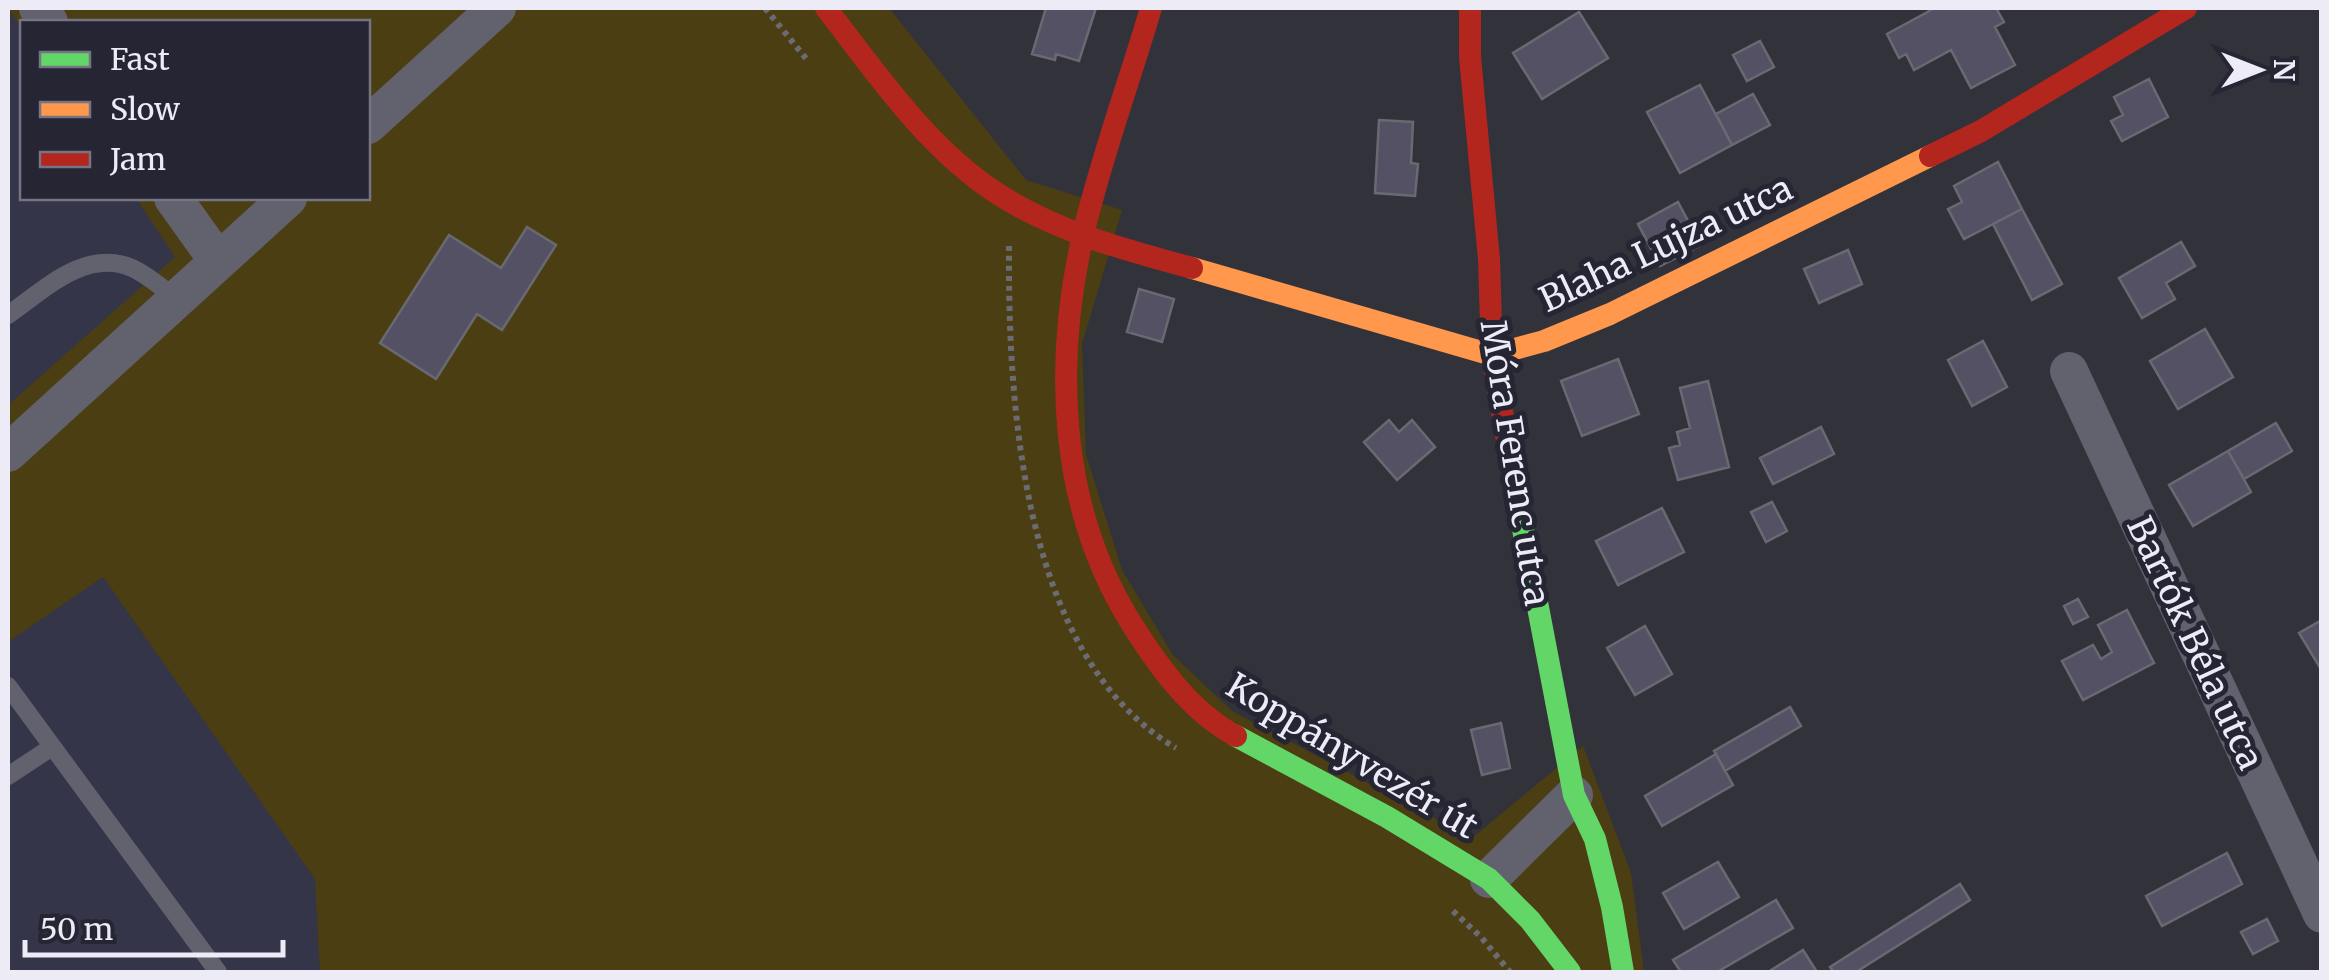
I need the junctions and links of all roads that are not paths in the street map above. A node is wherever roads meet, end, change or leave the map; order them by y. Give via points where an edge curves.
1 (497, 8) edge
2 (826, 8) edge
3 (1151, 8) edge
4 (1470, 8) edge
5 (2186, 8) edge
6 (370, 123) edge
7 (174, 200) edge
8 (286, 200) edge
9 (1083, 235) junction
10 (218, 261) junction
11 (177, 299) junction
12 (8, 315) edge
13 (1492, 355) junction
14 (2069, 371) dead end
15 (8, 452) edge
16 (8, 686) edge
17 (52, 748) junction
18 (8, 776) edge
19 (1574, 795) junction
20 (1488, 878) junction
21 (2322, 914) edge
22 (218, 972) edge
23 (1570, 972) edge
24 (1623, 972) edge

1 - 6 street
2 - 9 street via 904,107 973,177
3 - 9 street, Koppányvezér út
4 - 13 street, Móra Ferenc utca
5 - 13 street, Blaha Lujza utca via 1980,131 1610,314
7 - 10 street
8 - 10 street
9 - 13 street
9 - 20 street, Koppányvezér út via 1068,330 1065,413 1087,526 1112,593 1162,672 1221,728
10 - 11 street
11 - 12 lane via 133,268 96,261
11 - 15 street
13 - 19 street, Móra Ferenc utca
14 - 21 street, Bartók Béla utca
16 - 17 lane
17 - 18 lane
17 - 22 lane
19 - 20 street
19 - 24 street, Móra Ferenc utca via 1595,840
20 - 23 street, Koppányvezér út

